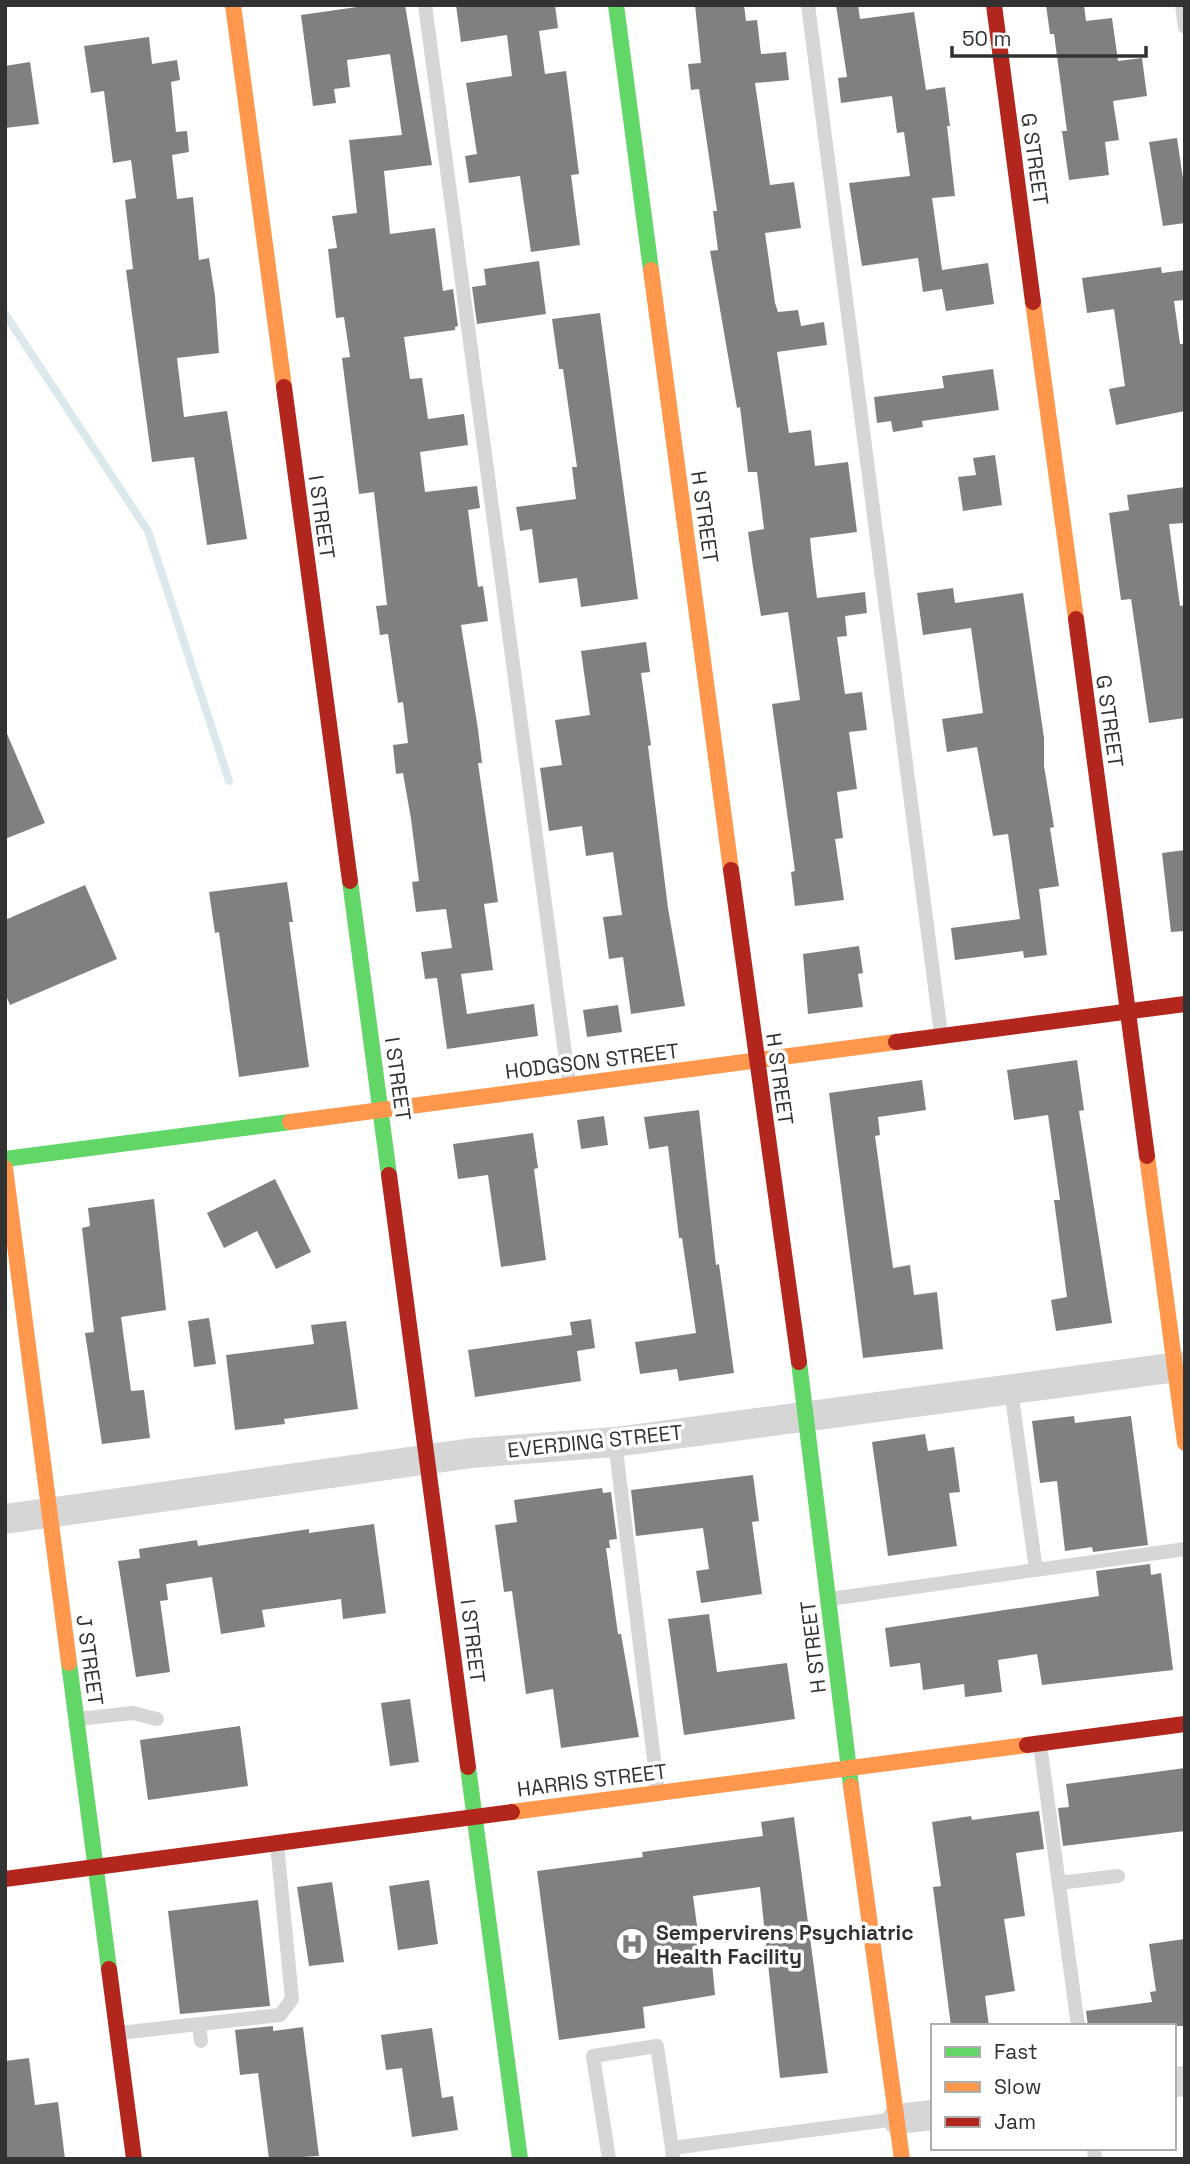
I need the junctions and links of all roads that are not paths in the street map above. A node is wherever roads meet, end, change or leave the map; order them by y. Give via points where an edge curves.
1 (233, 5) edge
2 (425, 5) edge
3 (616, 5) edge
4 (807, 5) edge
5 (994, 5) edge
6 (1182, 5) edge
7 (1185, 27) edge
8 (1185, 1004) edge
9 (1126, 1013) junction
10 (941, 1035) junction
11 (756, 1062) junction
12 (569, 1085) junction
13 (380, 1109) junction
14 (5, 1159) edge
15 (5, 1168) edge
16 (1180, 1366) edge
17 (1011, 1390) junction
18 (807, 1417) junction
19 (615, 1442) junction
20 (1185, 1443) edge
21 (429, 1460) junction
22 (48, 1512) junction
23 (5, 1519) edge
24 (1185, 1549) edge
25 (1036, 1570) junction
26 (829, 1599) junction
27 (76, 1719) junction
28 (157, 1719) dead end
29 (1185, 1724) edge
30 (1040, 1743) junction
31 (849, 1768) junction
32 (659, 1793) junction
33 (558, 1805) junction
34 (476, 1816) junction
35 (504, 1832) dead end
36 (276, 1843) junction
37 (496, 1847) dead end
38 (96, 1867) junction
39 (1118, 1876) dead end
40 (5, 1880) edge
41 (1059, 1883) junction
42 (491, 1938) junction
43 (1078, 2024) edge
44 (199, 2025) junction
45 (118, 2033) junction
46 (201, 2041) dead end
47 (931, 2115) edge
48 (897, 2119) junction
49 (673, 2154) edge
50 (134, 2159) edge
51 (520, 2159) edge
52 (609, 2159) edge
53 (902, 2159) edge

1 - 13 street, I STREET
2 - 12 lane
3 - 11 street, H STREET
4 - 10 lane
5 - 9 street, G STREET
6 - 7 lane
8 - 9 street, HODGSON STREET
9 - 10 street, HODGSON STREET
9 - 16 street, G STREET
10 - 11 street, HODGSON STREET
11 - 12 street, HODGSON STREET
11 - 18 street, H STREET
12 - 13 street, HODGSON STREET
13 - 14 street, HODGSON STREET
13 - 21 street, I STREET
15 - 22 street, J STREET
16 - 17 street, EVERDING STREET
16 - 20 street, G STREET
17 - 18 street, EVERDING STREET
17 - 25 lane
18 - 19 street, EVERDING STREET
18 - 26 street, H STREET
19 - 21 street, EVERDING STREET
19 - 32 lane
21 - 22 street, EVERDING STREET
21 - 34 street, I STREET
22 - 23 street, EVERDING STREET
22 - 27 street, J STREET
24 - 25 lane
25 - 26 lane
26 - 31 street, H STREET
27 - 28 lane via 133,1713
27 - 38 street, J STREET
29 - 30 street, HARRIS STREET
30 - 31 street, HARRIS STREET
30 - 41 lane
31 - 32 street, HARRIS STREET
31 - 48 street, H STREET
32 - 33 street, HARRIS STREET
33 - 34 street, HARRIS STREET
33 - 35 street via 512,1824
34 - 36 street, HARRIS STREET
34 - 42 street, I STREET
36 - 38 street, HARRIS STREET
36 - 44 lane via 292,1999 280,2015
37 - 42 street via 499,1913
38 - 40 street, HARRIS STREET
38 - 45 street, J STREET
39 - 41 lane
41 - 43 lane
42 - 51 street, I STREET
44 - 45 lane
44 - 46 lane
45 - 50 street, J STREET
47 - 48 street
48 - 49 lane
48 - 53 street, H STREET
49 - 52 lane via 657,2046 593,2056

